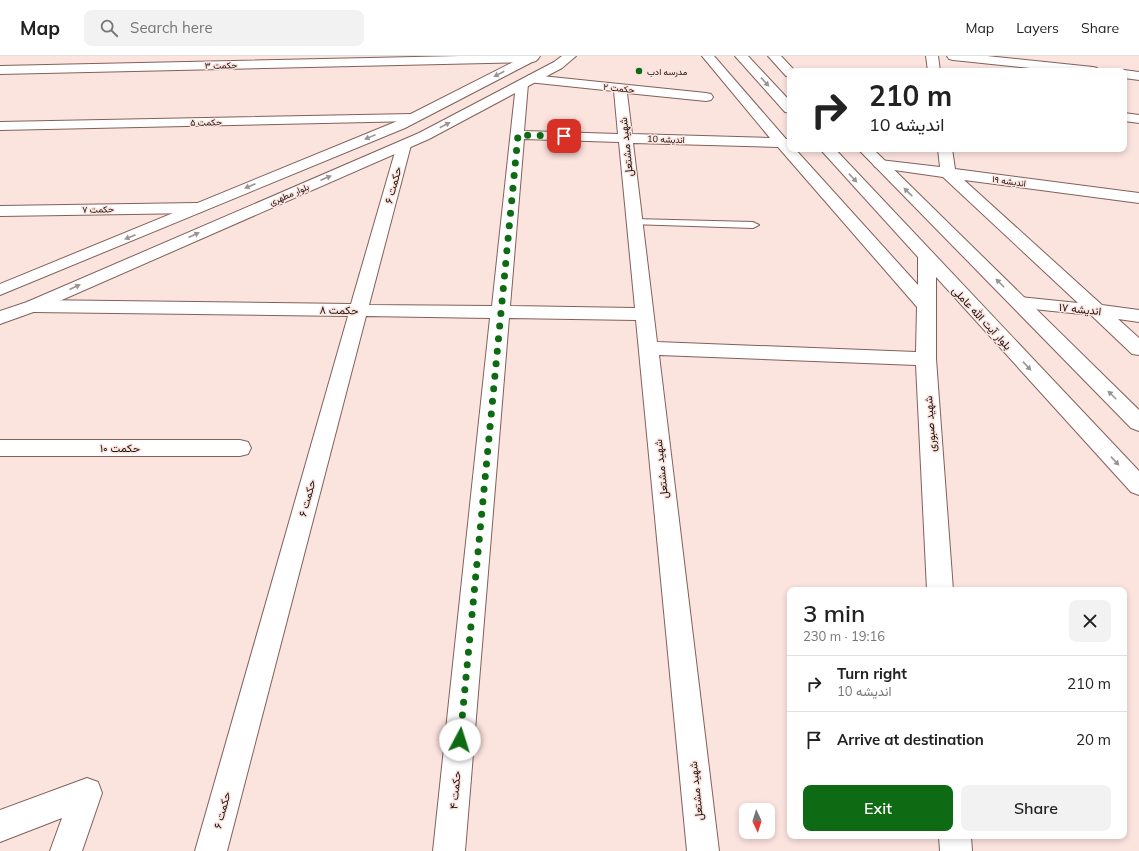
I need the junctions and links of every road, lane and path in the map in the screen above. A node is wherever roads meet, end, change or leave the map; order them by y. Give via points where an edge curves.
1 (26, 56) edge
2 (570, 56) edge
3 (708, 56) edge
4 (741, 56) edge
5 (774, 56) edge
6 (932, 56) edge
7 (953, 56) edge
8 (533, 57) edge
9 (934, 68) edge
10 (1066, 68) edge
11 (787, 70) edge
12 (2, 72) edge
13 (1127, 74) edge
14 (1139, 76) edge
15 (527, 81) junction
16 (620, 88) junction
17 (706, 97) dead end
18 (787, 106) edge
19 (1127, 117) edge
20 (412, 118) junction
21 (1139, 119) edge
22 (0, 126) edge
23 (518, 135) junction
24 (625, 138) junction
25 (786, 143) edge
26 (404, 145) junction
27 (794, 152) edge
28 (830, 152) edge
29 (868, 152) edge
30 (945, 152) edge
31 (880, 164) junction
32 (948, 173) junction
33 (1139, 198) edge
34 (197, 208) junction
35 (0, 210) edge
36 (634, 222) junction
37 (753, 226) dead end
38 (927, 258) junction
39 (0, 290) edge
40 (1020, 303) junction
41 (926, 305) junction
42 (33, 306) junction
43 (359, 310) junction
44 (1096, 310) junction
45 (501, 312) junction
46 (644, 314) junction
47 (1139, 316) edge
48 (0, 318) edge
49 (648, 348) junction
50 (1139, 350) edge
51 (926, 359) junction
52 (1139, 423) edge
53 (0, 448) edge
54 (240, 448) dead end
55 (1139, 486) edge
56 (940, 587) edge
57 (0, 826) edge
58 (955, 839) edge
59 (66, 851) edge
60 (211, 851) edge
61 (449, 851) edge
62 (702, 851) edge
63 (956, 851) edge

1 - 12 street
2 - 15 street, بلوار مطهری
3 - 25 street
4 -> 18 street
5 - 11 street
6 - 9 street
7 - 10 street
8 - 12 street, حکمت ۳
8 -> 20 street, بلوار مطهری
13 - 14 street
15 - 16 street, حکمت ۲
15 - 23 street, حکمت ۴
26 -> 15 street, بلوار مطهری
16 - 17 street, حکمت ۲
16 - 24 street, شهید مشتعل
19 - 21 street
20 - 22 street, حکمت ۵
20 -> 34 street, بلوار مطهری
23 - 24 street, اندیشه 10
23 - 45 street, حکمت ۴
24 - 25 street, اندیشه 10
24 - 36 street, شهید مشتعل
42 -> 26 street, بلوار مطهری
26 - 43 street, حکمت ۶
27 - 41 street
28 -> 38 street, بلوار آیت‌ الله عاملی
29 - 31 street
30 - 32 street
31 - 32 street, اندیشه ۱۹
40 -> 31 street
32 - 33 street, اندیشه ۱۹
32 - 44 street
34 - 35 street, حکمت ۷
34 -> 39 street, بلوار مطهری
36 - 37 lane
36 - 46 street, شهید مشتعل
38 - 41 street, شهید صبوری
38 -> 55 street, بلوار آیت‌ الله عاملی
40 - 44 street, اندیشه ۱۷
52 -> 40 street
41 - 51 street, شهید صبوری
42 - 43 street, حکمت ۸
42 - 48 street, بلوار مطهری
43 - 45 street, حکمت ۸
43 - 60 street, حکمت ۶
44 - 47 street, اندیشه ۱۷
44 - 50 street
45 - 46 street, حکمت ۸
45 - 61 street, حکمت ۴
46 - 49 street, شهید مشتعل
49 - 51 street
49 - 62 street, شهید مشتعل
51 - 56 street, شهید صبوری
53 - 54 street, حکمت ۱۰
57 - 59 street via 87,793
58 - 63 street

